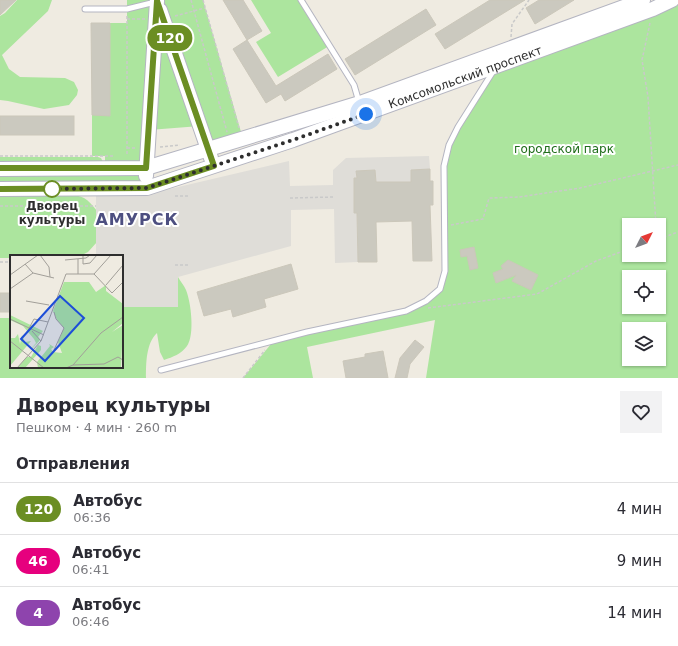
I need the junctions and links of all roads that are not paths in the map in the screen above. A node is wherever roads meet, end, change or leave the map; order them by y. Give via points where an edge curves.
1 (158, 0) edge
2 (301, 0) edge
3 (672, 0) edge
4 (649, 4) edge
5 (85, 9) dead end
6 (496, 66) junction
7 (360, 103) junction
8 (208, 149) junction
9 (214, 166) junction
10 (0, 168) edge
11 (146, 168) junction
12 (147, 188) junction
13 (0, 189) edge
14 (161, 370) dead end

1 - 5 lane via 127,9
1 - 8 street
1 - 11 street
2 - 7 lane via 354,85
3 - 4 street, Комсомольский проспект
4 - 6 street, Комсомольский проспект
4 - 7 street, Комсомольский проспект
6 - 9 street, Комсомольский проспект
6 - 14 lane via 449,145 444,166 445,271 440,289 426,301 406,311 307,332
7 - 8 street, Комсомольский проспект
8 - 9 street
8 - 11 street, Комсомольский проспект
9 - 12 street, Комсомольский проспект
10 - 11 street, Комсомольский проспект
11 - 12 street
12 - 13 street, Комсомольский проспект

